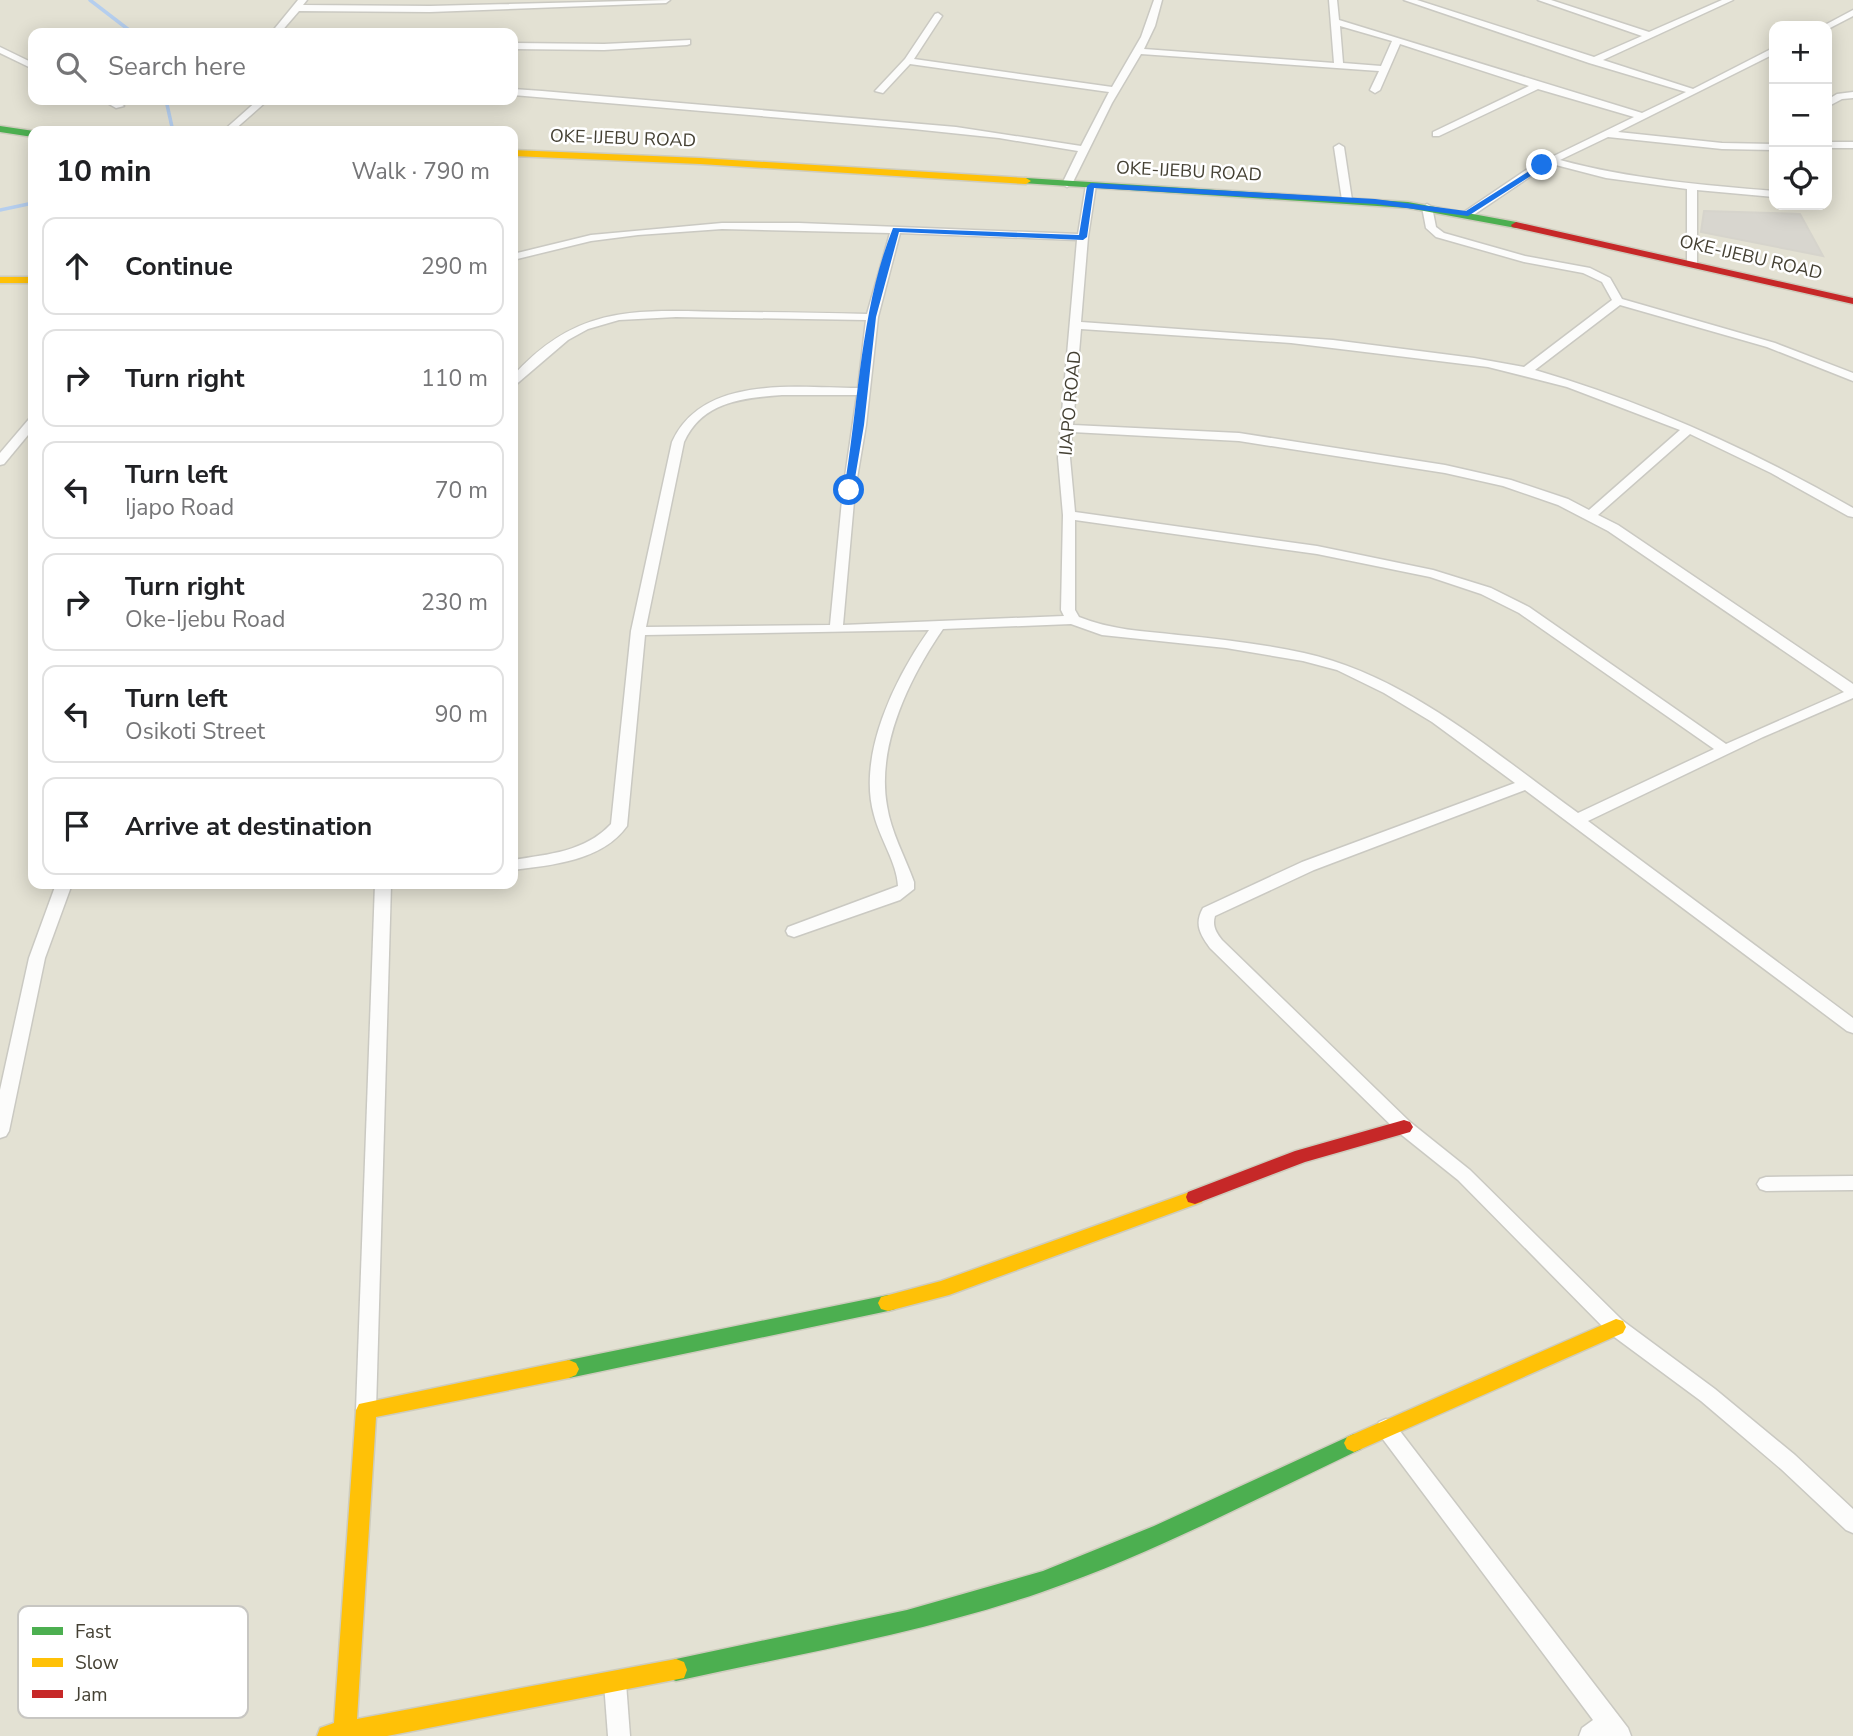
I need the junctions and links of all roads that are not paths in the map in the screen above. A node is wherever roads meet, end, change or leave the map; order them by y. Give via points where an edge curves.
1 (666, 0) edge
2 (1158, 0) edge
3 (1333, 0) edge
4 (1408, 0) edge
5 (1542, 0) edge
6 (1581, 0) edge
7 (1729, 0) edge
8 (300, 4) edge
9 (1565, 7) junction
10 (1853, 13) edge
11 (938, 16) dead end
12 (1838, 20) junction
13 (1335, 22) junction
14 (1832, 23) edge
15 (1853, 25) edge
16 (279, 28) edge
17 (1649, 35) junction
18 (1397, 40) junction
19 (687, 42) dead end
20 (518, 46) edge
21 (0, 50) edge
22 (1141, 51) junction
23 (1769, 54) edge
24 (908, 61) junction
25 (1592, 61) junction
26 (28, 64) edge
27 (1339, 64) junction
28 (1382, 69) junction
29 (1535, 87) junction
30 (1115, 90) junction
31 (1375, 90) dead end
32 (880, 91) dead end
33 (518, 92) edge
34 (1694, 92) junction
35 (1853, 95) edge
36 (1832, 101) edge
37 (257, 105) edge
38 (1641, 116) junction
39 (234, 126) edge
40 (1, 130) edge
41 (28, 133) edge
42 (1436, 134) dead end
43 (1605, 134) junction
44 (1832, 145) edge
45 (1853, 145) edge
46 (1339, 147) dead end
47 (1769, 147) edge
48 (1084, 149) junction
49 (518, 153) edge
50 (1551, 162) junction
51 (1067, 184) junction
52 (1091, 186) junction
53 (1692, 188) junction
54 (1769, 194) edge
55 (1347, 200) junction
56 (1427, 207) junction
57 (1468, 214) junction
58 (896, 230) junction
59 (1083, 237) junction
60 (518, 256) edge
61 (1692, 264) junction
62 (0, 280) edge
63 (28, 280) edge
64 (1853, 300) edge
65 (1618, 301) junction
66 (872, 317) junction
67 (1076, 325) junction
68 (1527, 371) junction
69 (1853, 377) edge
70 (518, 378) edge
71 (863, 392) junction
72 (28, 428) edge
73 (1067, 428) junction
74 (1688, 429) junction
75 (0, 461) edge
76 (1853, 513) edge
77 (1069, 515) junction
78 (1590, 516) junction
79 (1073, 620) junction
80 (938, 626) junction
81 (836, 629) junction
82 (638, 631) junction
83 (1853, 692) edge
84 (1725, 750) junction
85 (1527, 784) junction
86 (1577, 820) junction
87 (518, 864) edge
88 (62, 889) edge
89 (387, 889) edge
90 (794, 931) dead end
91 (1853, 1027) edge
92 (1404, 1127) junction
93 (0, 1131) edge
94 (1853, 1183) edge
95 (1766, 1184) dead end
96 (1616, 1327) junction
97 (366, 1410) junction
98 (1386, 1428) junction
99 (1853, 1523) edge
100 (615, 1683) junction
101 (1606, 1731) edge
102 (345, 1733) junction
103 (328, 1736) edge
104 (619, 1736) edge

1 - 8 street via 430,9
2 - 22 street
3 - 13 street
4 - 25 street
5 - 9 street
6 - 9 street
7 - 17 street
8 - 16 street
9 - 17 street
10 - 12 street
11 - 24 street
12 - 14 street
12 - 15 street
13 - 18 street
13 - 27 street
17 - 25 street
18 - 28 street
18 - 29 street
19 - 20 street
21 - 26 street
22 - 27 street
22 - 30 street
23 - 34 street
24 - 30 street
24 - 32 street
25 - 34 street
27 - 28 street
28 - 31 street
29 - 38 street
29 - 42 street
30 - 48 street
33 - 48 street via 960,129
34 - 38 street
35 - 36 street
37 - 39 street
38 - 43 street
40 - 41 street
43 - 47 street
43 - 50 street
44 - 45 street
46 - 55 street
48 - 51 street
49 - 51 street, OKE-IJEBU ROAD
50 - 53 street via 1619,179
50 - 57 street
51 - 52 street, OKE-IJEBU ROAD
52 - 55 street, OKE-IJEBU ROAD
52 - 59 street, IJAPO ROAD
53 - 54 street
53 - 61 street
55 - 56 street, OKE-IJEBU ROAD
56 - 57 street, OKE-IJEBU ROAD
56 - 65 street via 1430,228 1440,235 1524,259 1586,270 1606,280
57 - 61 street, OKE-IJEBU ROAD
58 - 59 street
58 - 60 street via 677,228 592,239
58 - 66 street
59 - 67 street, IJAPO ROAD
61 - 64 street, OKE-IJEBU ROAD
62 - 63 street
65 - 68 street
65 - 69 street via 1771,345
66 - 70 street via 688,314 614,319 584,327 560,341
66 - 71 street
67 - 68 street via 1383,349
67 - 73 street, IJAPO ROAD
68 - 74 street
71 - 81 street
71 - 82 street via 748,396 704,409 686,425 678,442
72 - 75 street
73 - 77 street, IJAPO ROAD via 1064,458
73 - 78 street via 1239,438 1445,469 1507,483
74 - 76 street via 1748,455
74 - 78 street
77 - 79 street, IJAPO ROAD via 1069,610
77 - 84 street via 1317,550 1433,575 1486,592 1524,610
78 - 83 street
79 - 80 street
79 - 85 street via 1102,631 1269,650 1342,667 1437,719
80 - 81 street
80 - 90 street via 900,691 879,779 879,806 906,889
81 - 82 street
82 - 87 street via 619,826 597,846
83 - 84 street
84 - 86 street
85 - 86 street
85 - 92 street via 1308,866 1209,912 1205,919 1206,930 1216,944
86 - 91 street
88 - 93 street via 37,958
89 - 97 street
92 - 96 street via 1464,1175
92 - 97 street via 1301,1156 942,1289 845,1314
94 - 95 street
96 - 98 street
96 - 99 street via 1708,1395
97 - 102 street
98 - 100 street via 1144,1540 1042,1581 920,1616
98 - 101 street
100 - 102 street
100 - 104 street
102 - 103 street

